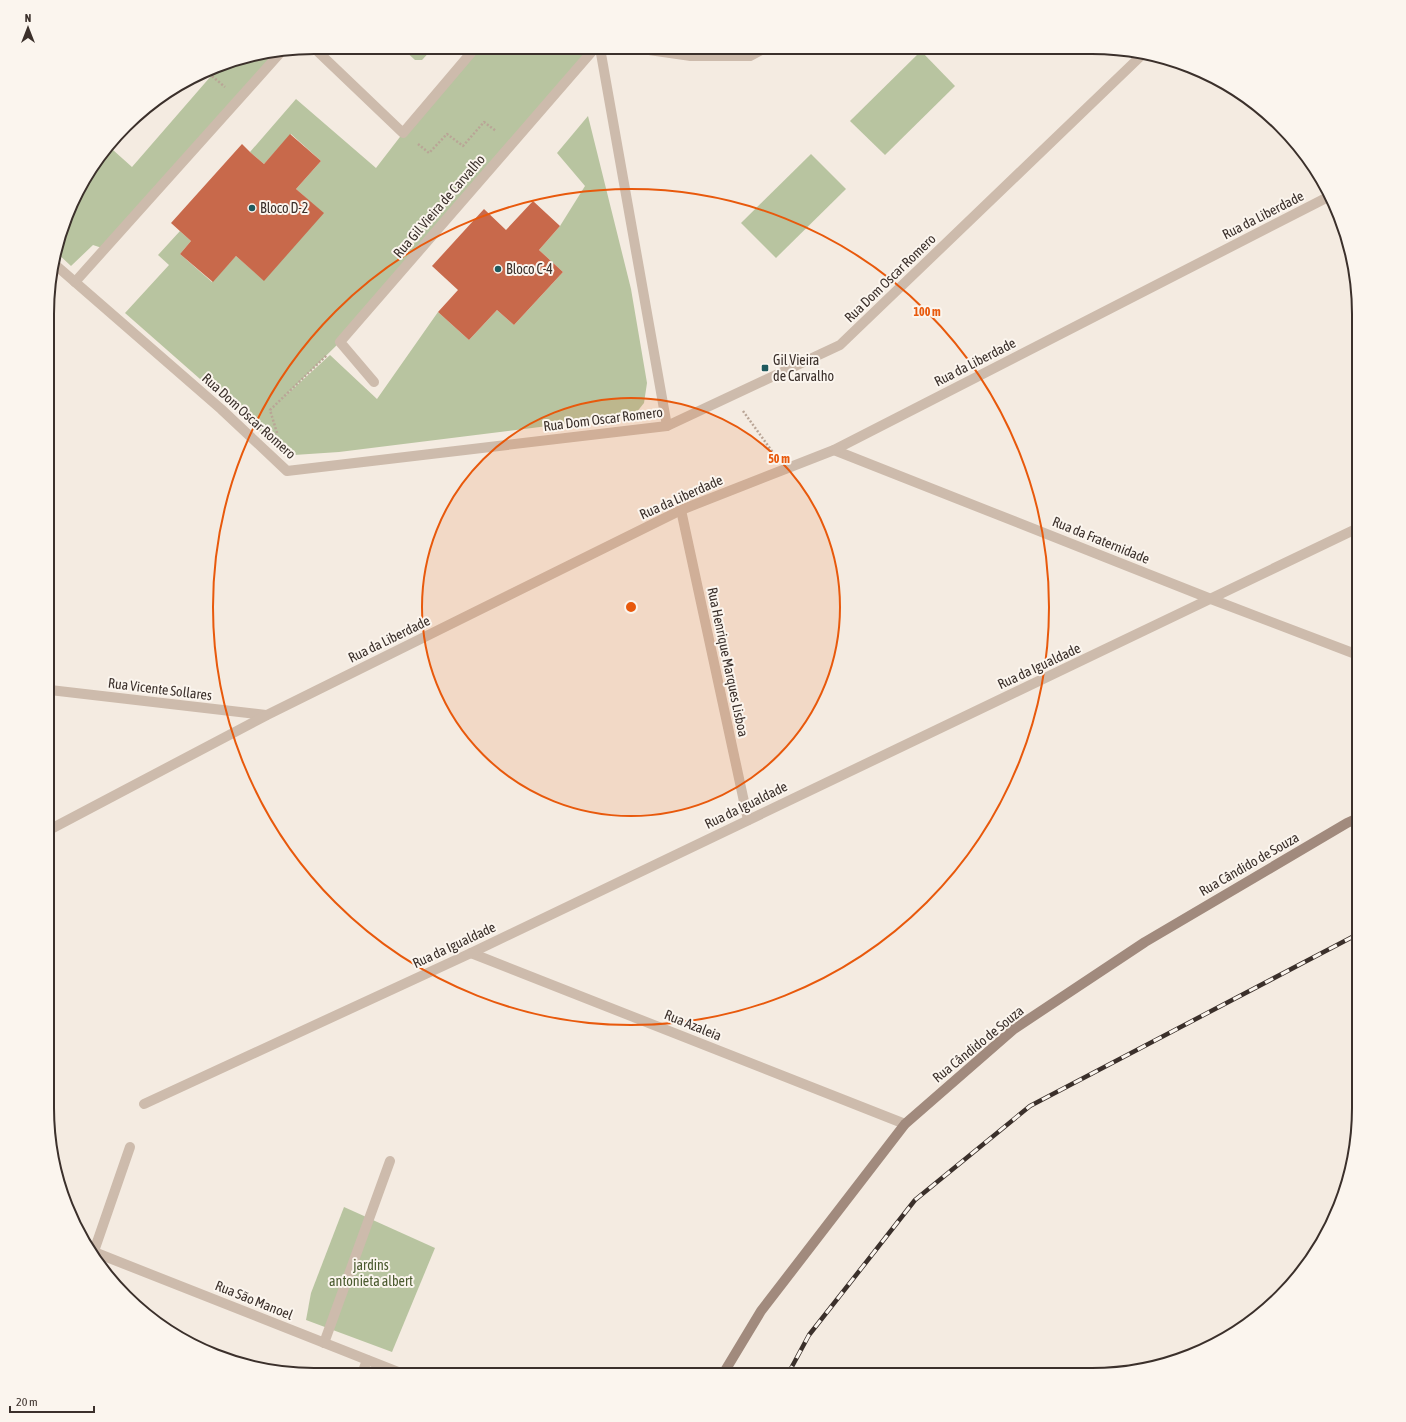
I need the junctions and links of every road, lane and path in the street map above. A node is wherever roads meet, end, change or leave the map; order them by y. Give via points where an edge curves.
1 (319, 54) edge
2 (471, 54) edge
3 (590, 54) edge
4 (601, 54) edge
5 (720, 54) edge
6 (754, 54) edge
7 (277, 57) edge
8 (1139, 58) edge
9 (403, 133) junction
10 (512, 143) junction
11 (1325, 199) edge
12 (58, 267) edge
13 (75, 282) junction
14 (340, 342) junction
15 (374, 382) dead end
16 (743, 410) dead end
17 (667, 426) junction
18 (278, 437) dead end
19 (834, 450) junction
20 (785, 469) junction
21 (681, 510) junction
22 (1352, 531) edge
23 (1211, 599) junction
24 (1352, 653) edge
25 (54, 690) edge
26 (267, 715) junction
27 (748, 820) junction
28 (1352, 821) edge
29 (54, 827) edge
30 (471, 953) junction
31 (144, 1104) dead end
32 (904, 1124) junction
33 (130, 1147) dead end
34 (390, 1161) dead end
35 (95, 1249) edge
36 (100, 1255) edge
37 (324, 1343) junction
38 (367, 1360) junction
39 (364, 1368) edge
40 (388, 1368) edge
41 (727, 1368) edge

1 - 9 street
2 - 9 street
3 - 10 street, Rua Gil Vieira de Carvalho
4 - 17 street
5 - 6 street
7 - 13 street
8 - 17 street, Rua Dom Oscar Romero via 840,345
9 - 10 path via 429,153 447,134 464,146 484,122
10 - 14 street, Rua Gil Vieira de Carvalho
11 - 19 street, Rua da Liberdade
12 - 13 street, Rua Dom Oscar Romero
13 - 17 street, Rua Dom Oscar Romero via 287,471
14 - 15 street
14 - 18 path via 270,410
16 - 20 path
19 - 20 street, Rua da Liberdade
19 - 23 street, Rua da Fraternidade
20 - 21 street, Rua da Liberdade
21 - 26 street, Rua da Liberdade
21 - 27 street, Rua Henrique Marques Lisboa
22 - 23 street, Rua da Igualdade
23 - 24 street, Rua da Fraternidade
23 - 27 street, Rua da Igualdade
25 - 26 street, Rua Vicente Sollares
26 - 29 street, Rua da Liberdade
27 - 30 street, Rua da Igualdade
28 - 32 street, Rua Cândido de Souza via 1145,942 1014,1029
30 - 31 street, Rua da Igualdade
30 - 32 street, Rua Azaleia
32 - 41 street, Rua Cândido de Souza via 761,1311
33 - 35 street
34 - 37 street
36 - 37 street, Rua São Manoel
37 - 38 street, Rua São Manoel
38 - 39 street
38 - 40 street, Rua São Manoel

